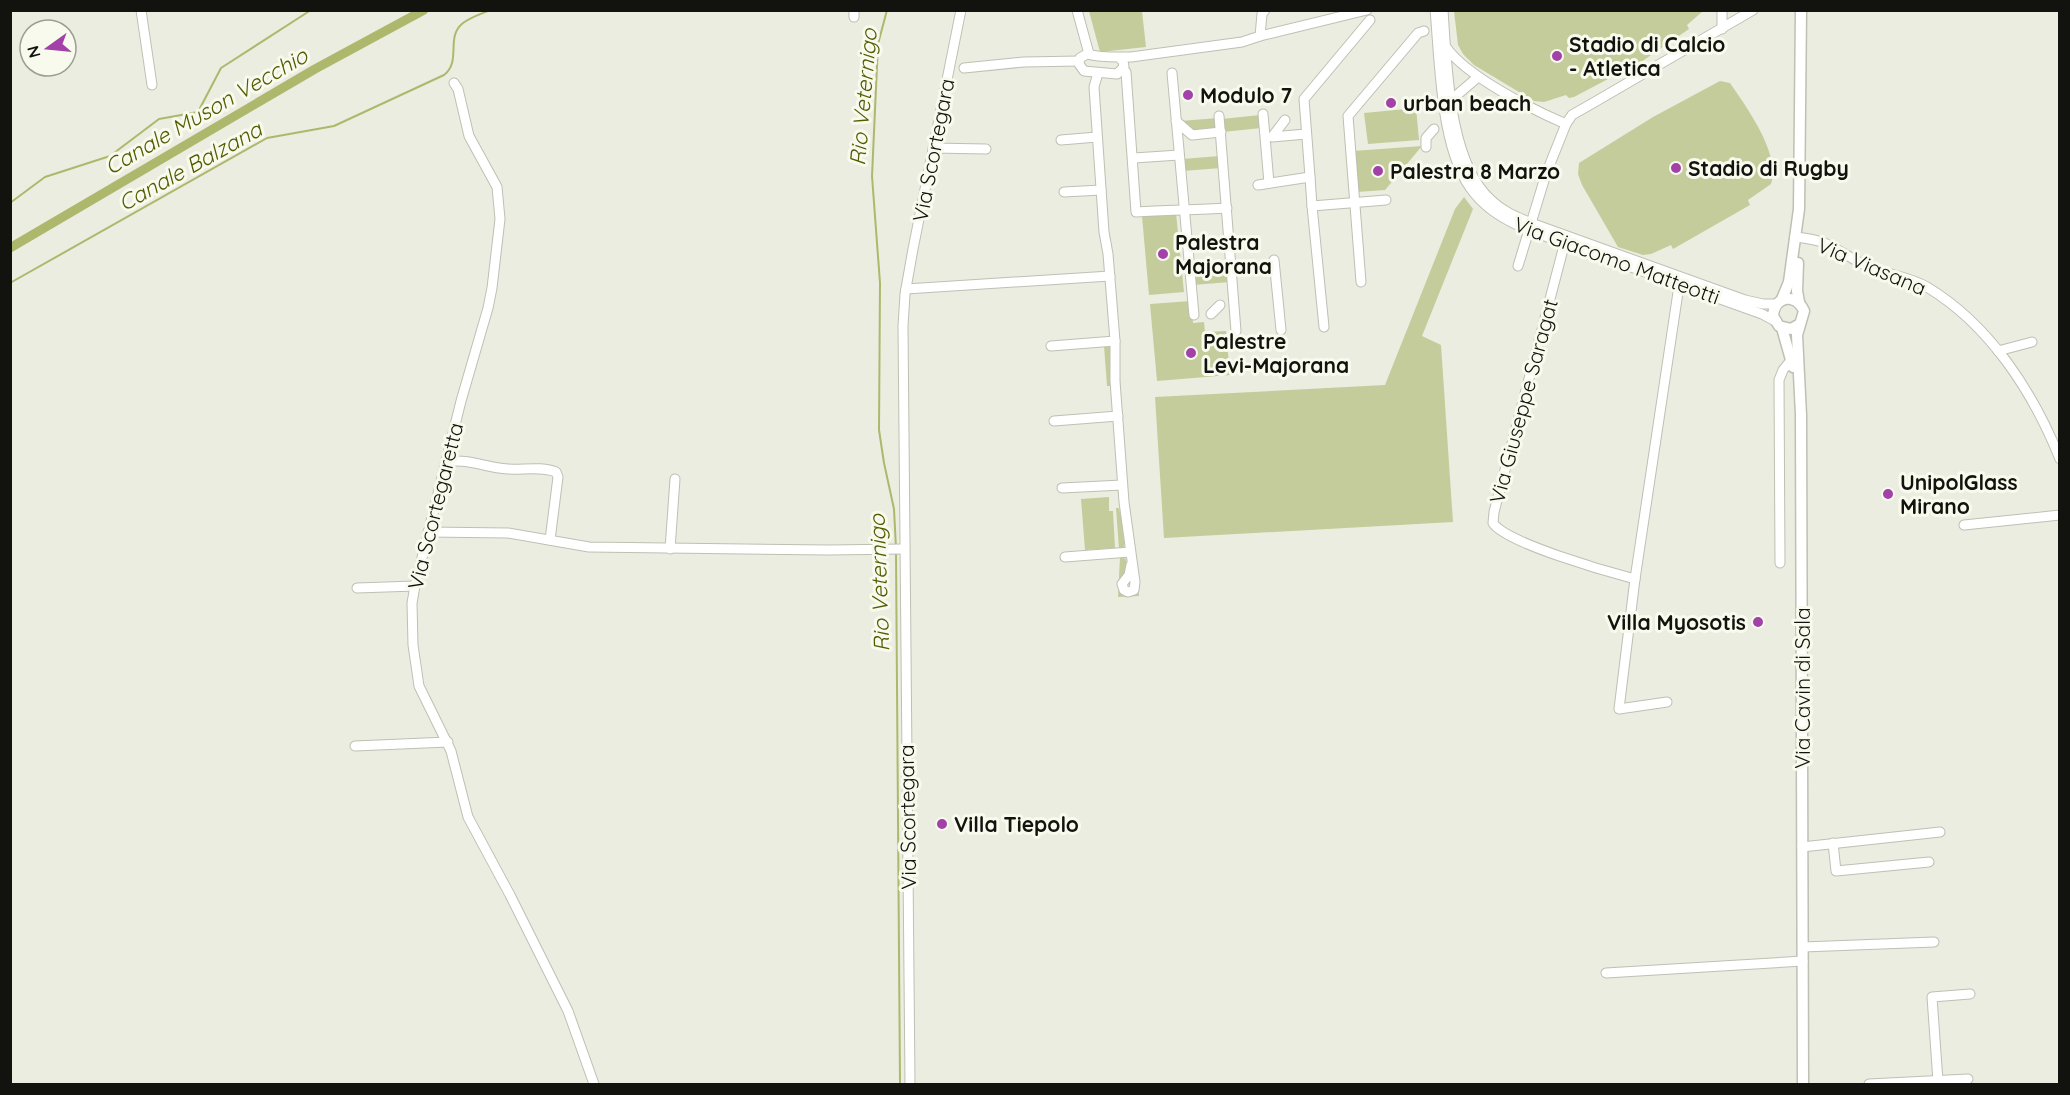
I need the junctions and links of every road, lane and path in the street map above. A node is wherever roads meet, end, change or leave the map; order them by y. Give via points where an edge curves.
1 (141, 10) edge
2 (961, 10) edge
3 (1077, 10) edge
4 (1265, 10) edge
5 (1435, 10) edge
6 (1443, 10) edge
7 (1722, 10) edge
8 (1753, 10) edge
9 (1801, 10) edge
10 (1369, 15) edge
11 (1722, 29) junction
12 (1424, 31) dead end
13 (1260, 36) junction
14 (1446, 47) junction
15 (1089, 54) junction
16 (1118, 57) junction
17 (1131, 57) junction
18 (1079, 61) junction
19 (964, 68) dead end
20 (1123, 68) junction
21 (1087, 72) junction
22 (1098, 73) junction
23 (1172, 73) dead end
24 (1478, 77) junction
25 (454, 83) dead end
26 (152, 85) dead end
27 (1094, 87) junction
28 (1451, 100) junction
29 (1263, 114) dead end
30 (1219, 116) dead end
31 (1285, 120) dead end
32 (1176, 121) junction
33 (1566, 124) junction
34 (1434, 129) dead end
35 (1221, 132) junction
36 (1306, 134) junction
37 (1097, 137) junction
38 (1061, 140) dead end
39 (1426, 147) dead end
40 (933, 148) junction
41 (986, 149) dead end
42 (1179, 155) junction
43 (1134, 158) junction
44 (1310, 177) junction
45 (1269, 183) junction
46 (1258, 185) dead end
47 (1101, 190) junction
48 (1064, 192) dead end
49 (1386, 200) dead end
50 (1355, 203) junction
51 (1312, 206) junction
52 (1227, 208) junction
53 (1184, 211) junction
54 (1530, 227) junction
55 (1798, 237) junction
56 (1566, 239) junction
57 (1274, 260) dead end
58 (1518, 266) dead end
59 (1110, 276) junction
60 (1680, 280) junction
61 (1361, 282) dead end
62 (906, 289) junction
63 (1779, 301) junction
64 (1799, 302) junction
65 (1220, 305) dead end
66 (1211, 314) dead end
67 (1194, 315) dead end
68 (1778, 324) junction
69 (1800, 324) junction
70 (1324, 327) dead end
71 (1281, 330) dead end
72 (1236, 331) dead end
73 (1115, 341) junction
74 (2032, 342) dead end
75 (1051, 346) dead end
76 (1998, 351) junction
77 (1792, 359) junction
78 (1801, 415) junction
79 (1118, 416) junction
80 (1054, 421) dead end
81 (2060, 459) edge
82 (447, 462) junction
83 (675, 479) dead end
84 (1122, 485) junction
85 (1062, 488) dead end
86 (2060, 515) edge
87 (1964, 525) dead end
88 (428, 532) junction
89 (550, 540) junction
90 (670, 549) junction
91 (904, 549) junction
92 (1130, 552) junction
93 (1065, 557) dead end
94 (1780, 563) dead end
95 (1131, 565) dead end
96 (1635, 579) junction
97 (414, 586) junction
98 (357, 588) dead end
99 (1667, 702) dead end
100 (447, 742) junction
101 (355, 746) dead end
102 (1940, 832) dead end
103 (1833, 843) junction
104 (1802, 847) junction
105 (1929, 862) dead end
106 (1934, 942) dead end
107 (1803, 947) junction
108 (1803, 961) junction
109 (1606, 973) dead end
110 (1970, 994) dead end
111 (1968, 1079) dead end
112 (1938, 1081) junction
113 (594, 1084) edge
114 (910, 1084) edge
115 (1803, 1084) edge
116 (1869, 1084) edge

1 - 26 street
2 - 40 street, Via Scortegara
3 - 15 street
4 - 13 street
5 - 54 street, Via Giacomo Matteotti via 1448,133 1459,164 1471,189 1495,213
6 - 14 street, Via Giacomo Matteotti
7 - 11 street
8 - 11 street
9 - 55 main road
10 - 13 street
10 - 36 street via 1304,99
11 - 33 street via 1572,115
12 - 50 street via 1418,33 1348,116
13 - 17 street via 1242,42
14 - 24 street
14 - 28 street, Via Giacomo Matteotti
15 - 16 street
15 - 18 street
16 - 17 street
16 - 20 street
17 - 20 street
18 - 19 street
18 - 21 street
20 - 22 street via 1117,74
20 - 43 street
21 - 22 street
21 - 27 street
22 - 27 street
23 - 32 street
24 - 28 street
24 - 33 street
25 - 82 street, Via Scortegaretta via 469,136 497,187 500,219 490,298
27 - 37 street
28 - 54 street, Via Giacomo Matteotti via 1459,142 1474,181 1491,200
29 - 45 street
30 - 35 street
31 - 36 street via 1272,137
32 - 35 street via 1192,135
32 - 42 street
33 - 54 street
34 - 39 street via 1426,138
35 - 52 street
36 - 44 street
37 - 38 street
37 - 47 street
40 - 41 street
40 - 62 street, Via Scortegara
42 - 43 street
42 - 53 street
43 - 53 street via 1136,212
44 - 45 street
44 - 51 street
45 - 46 street
47 - 48 street
47 - 59 street
49 - 50 street
50 - 51 street
50 - 61 street
51 - 70 street
52 - 53 street
52 - 72 street
53 - 67 street
54 - 56 street, Via Giacomo Matteotti
54 - 58 street
55 - 63 main road via 1789,282
55 - 64 main road
55 - 76 street, Via Viasana via 1821,242 1871,268 1926,286 1965,316
56 - 60 street, Via Giacomo Matteotti
56 - 96 street, Via Giuseppe Saragat via 1493,524 1529,544
57 - 71 street
59 - 62 street
59 - 73 street
60 - 63 street, Via Giacomo Matteotti via 1750,302
60 - 68 street, Via Giacomo Matteotti
60 - 96 street
62 - 91 street, Via Scortegara
63 - 64 main road via 1791,298
63 - 68 main road via 1773,312
64 - 69 main road via 1804,311
65 - 66 street
68 - 69 main road via 1791,329
68 - 77 main road, Via Cavin di Sala
69 - 78 main road, Via Cavin di Sala via 1797,335
73 - 75 street
73 - 79 street
74 - 76 street
76 - 81 street, Via Viasana via 2031,400
77 - 78 main road, Via Cavin di Sala
77 - 94 street via 1779,380
78 - 104 main road, Via Cavin di Sala
79 - 80 street
79 - 84 street
82 - 88 street, Via Scortegaretta
82 - 89 street via 460,460 499,468 556,472
83 - 90 street
84 - 85 street
84 - 92 street
86 - 87 street
88 - 89 street via 508,533
88 - 97 street, Via Scortegaretta
89 - 90 street via 589,547
90 - 91 street
91 - 114 street, Via Scortegara
92 - 93 street
92 - 95 street
96 - 99 street via 1618,709
97 - 98 street
97 - 100 street, Via Scortegaretta via 413,645 419,686
100 - 101 street
100 - 113 street, Via Scortegaretta via 468,817 568,1011
102 - 103 street
103 - 104 street
103 - 105 street via 1836,871
104 - 107 main road, Via Cavin di Sala
106 - 107 street
107 - 108 main road, Via Cavin di Sala
108 - 109 street
108 - 115 main road, Via Cavin di Sala
110 - 112 street via 1932,997
111 - 112 street
112 - 116 street

